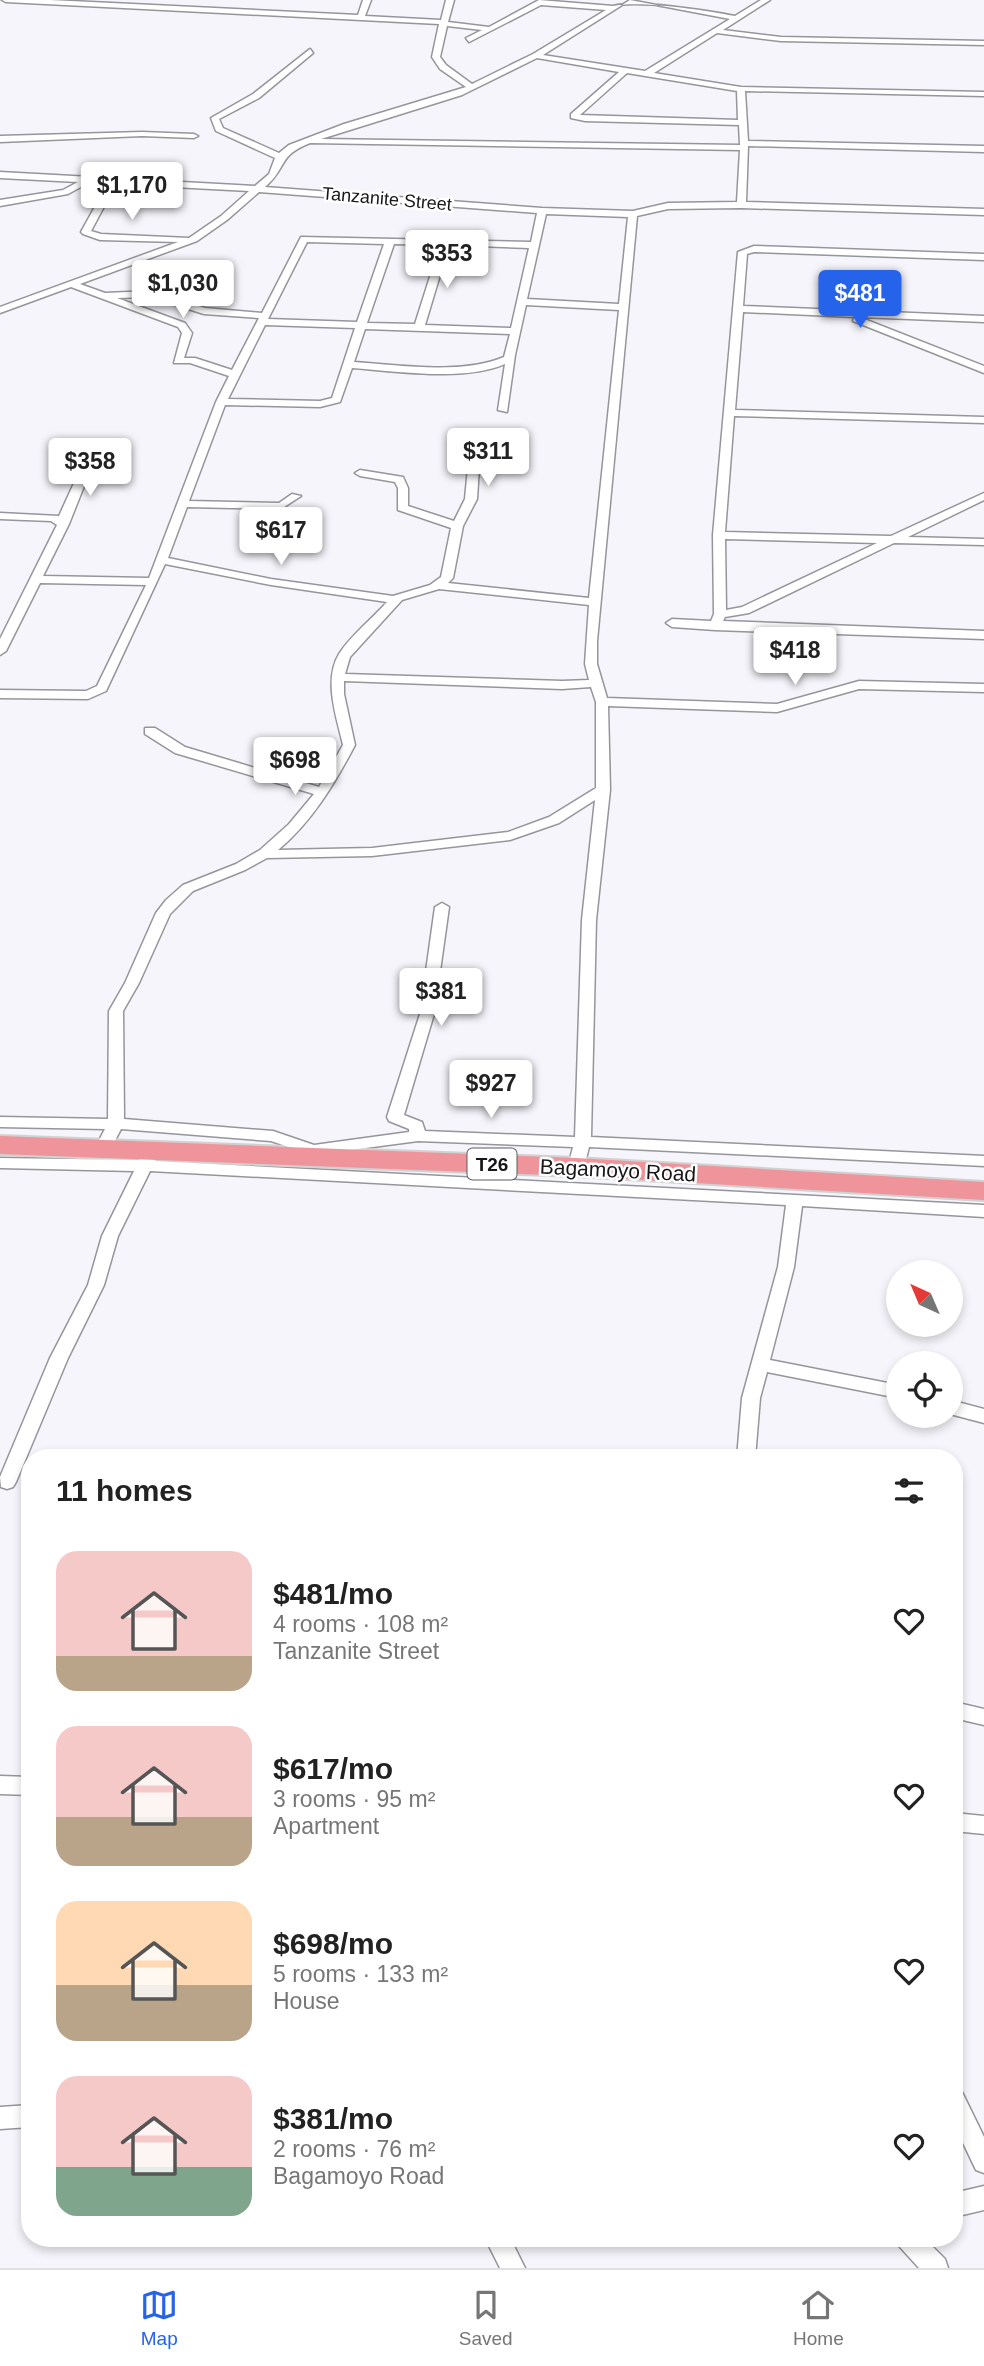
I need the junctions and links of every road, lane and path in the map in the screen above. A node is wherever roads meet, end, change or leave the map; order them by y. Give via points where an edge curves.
1 (6, 0) edge
2 (367, 0) edge
3 (450, 0) edge
4 (627, 0) edge
5 (634, 0) edge
6 (766, 0) edge
7 (543, 1) edge
8 (78, 2) edge
9 (614, 8) junction
10 (361, 18) junction
11 (736, 18) junction
12 (442, 23) junction
13 (491, 29) junction
14 (715, 31) junction
15 (469, 40) dead end
16 (984, 43) edge
17 (310, 51) dead end
18 (536, 56) junction
19 (625, 71) junction
20 (646, 74) junction
21 (472, 87) junction
22 (741, 89) junction
23 (984, 94) edge
24 (682, 121) junction
25 (743, 123) junction
26 (194, 136) dead end
27 (0, 139) edge
28 (304, 141) junction
29 (744, 145) junction
30 (681, 147) junction
31 (983, 152) edge
32 (281, 157) junction
33 (0, 175) edge
34 (88, 180) junction
35 (113, 182) junction
36 (256, 189) junction
37 (0, 203) edge
38 (741, 205) junction
39 (542, 211) junction
40 (984, 212) edge
41 (634, 214) junction
42 (194, 239) junction
43 (390, 242) junction
44 (445, 243) junction
45 (536, 245) junction
46 (984, 257) edge
47 (71, 284) junction
48 (102, 295) junction
49 (524, 302) junction
50 (624, 307) junction
51 (737, 309) junction
52 (0, 310) edge
53 (843, 314) junction
54 (263, 319) junction
55 (984, 319) edge
56 (359, 327) junction
57 (419, 328) junction
58 (517, 331) junction
59 (511, 356) junction
60 (349, 365) junction
61 (984, 370) edge
62 (235, 374) junction
63 (221, 402) junction
64 (503, 410) dead end
65 (728, 413) junction
66 (984, 420) edge
67 (476, 436) dead end
68 (89, 461) dead end
69 (360, 473) dead end
70 (296, 496) dead end
71 (984, 496) edge
72 (183, 504) junction
73 (0, 516) edge
74 (62, 522) junction
75 (457, 526) junction
76 (719, 534) junction
77 (890, 540) junction
78 (984, 542) edge
79 (162, 560) junction
80 (35, 579) junction
81 (153, 582) junction
82 (439, 584) junction
83 (396, 600) junction
84 (594, 602) junction
85 (717, 620) junction
86 (672, 623) dead end
87 (984, 635) edge
88 (0, 651) edge
89 (338, 677) junction
90 (595, 683) junction
91 (984, 688) edge
92 (0, 694) edge
93 (602, 702) junction
94 (150, 731) dead end
95 (603, 790) junction
96 (320, 792) junction
97 (265, 854) junction
98 (442, 907) dead end
99 (0, 1122) edge
100 (116, 1124) junction
101 (418, 1136) junction
102 (583, 1141) junction
103 (0, 1145) edge
104 (103, 1148) junction
105 (312, 1153) junction
106 (148, 1157) junction
107 (984, 1161) edge
108 (0, 1163) edge
109 (576, 1167) junction
110 (984, 1191) edge
111 (794, 1201) junction
112 (984, 1211) edge
113 (760, 1364) junction
114 (886, 1390) edge
115 (963, 1410) edge
116 (984, 1416) edge
117 (747, 1449) edge
118 (7, 1482) dead end
119 (963, 1712) edge
120 (984, 1717) edge
121 (0, 1785) edge
122 (21, 1786) edge
123 (963, 1823) edge
124 (984, 1825) edge
125 (21, 2117) edge
126 (0, 2118) edge
127 (963, 2119) edge
128 (984, 2162) edge
129 (984, 2198) edge
130 (963, 2203) edge
131 (502, 2247) edge
132 (916, 2247) edge
133 (513, 2268) edge
134 (936, 2268) edge

1 - 8 street
2 - 10 street
3 - 12 street
4 - 9 street
5 - 11 street
6 - 11 street
7 - 9 street
7 - 13 street
8 - 10 street
9 - 18 street
10 - 12 street
11 - 14 street
12 - 13 street
12 - 21 street via 436,57
13 - 15 street
14 - 16 street via 781,39
14 - 20 street
17 - 32 street via 256,96 215,118 219,129
18 - 19 street
18 - 21 street
19 - 20 street
19 - 24 street via 574,116
20 - 22 street
21 - 28 street
22 - 23 street
22 - 25 street
24 - 25 street
24 - 30 street
25 - 29 street
26 - 27 street
28 - 30 street
28 - 32 street
29 - 30 street
29 - 31 street
29 - 38 street
32 - 36 street via 276,172
33 - 34 street, Tanzanite Street
34 - 35 street, Tanzanite Street
34 - 37 street via 65,192
35 - 36 street, Tanzanite Street
35 - 42 street via 86,232
36 - 39 street, Tanzanite Street
36 - 42 street
38 - 40 street, Tanzanite Street
38 - 41 street, Tanzanite Street via 668,206
39 - 41 street, Tanzanite Street
39 - 45 street
41 - 50 street
42 - 47 street
43 - 44 street
43 - 54 street via 304,239
43 - 56 street
44 - 45 street
44 - 57 street
45 - 49 street
46 - 51 street via 747,250 741,256
47 - 48 street
47 - 52 street
48 - 54 street via 144,293 204,311
48 - 62 street via 182,326 187,333 178,361 191,360
49 - 50 street
49 - 58 street
50 - 84 street
51 - 53 street
51 - 65 street
53 - 55 street
53 - 61 street
54 - 56 street
54 - 62 street
56 - 57 street
56 - 60 street
57 - 58 street
58 - 59 street
59 - 60 street via 499,364 467,368
59 - 64 street
60 - 63 street via 336,400 329,403
62 - 63 street
63 - 72 street
65 - 66 street
65 - 76 street
67 - 75 street via 471,499
68 - 74 street
69 - 75 street via 399,479 404,488 402,508
70 - 72 street via 274,506
71 - 77 street
72 - 79 street
73 - 74 street via 48,517
74 - 80 street
75 - 82 street via 447,578
76 - 77 street
76 - 85 street
77 - 78 street
77 - 85 street
79 - 81 street
79 - 83 street
80 - 81 street
80 - 88 street
81 - 92 street via 99,692
82 - 83 street
82 - 84 street
83 - 89 street via 344,656
84 - 90 street via 591,664
85 - 86 street
85 - 87 street
89 - 90 street
89 - 96 street via 349,745
90 - 93 street
91 - 93 street via 859,685 776,708
93 - 95 street
94 - 96 street via 180,750
95 - 97 street via 554,820 510,836 372,852
95 - 102 street via 589,920
96 - 97 street via 297,825
97 - 100 street via 180,893 156,923 117,1011
98 - 101 street via 427,1014 395,1117 416,1126
99 - 100 street
100 - 104 street
100 - 105 street via 273,1136
101 - 102 street
101 - 105 street
102 - 107 street
102 - 109 street
103 - 104 highway, Bagamoyo Road / T26
104 - 106 highway, Bagamoyo Road / T26
105 - 106 highway, Bagamoyo Road / T26
105 - 109 highway, Bagamoyo Road / T26
106 - 108 street
106 - 111 street
106 - 118 street
109 - 110 highway, Bagamoyo Road / T26
111 - 112 street
111 - 113 street via 786,1267
113 - 114 street
113 - 117 street via 751,1398
115 - 116 street
119 - 120 street
121 - 122 street
123 - 124 street
125 - 126 street
127 - 128 street
129 - 130 street
131 - 133 street
132 - 134 street

